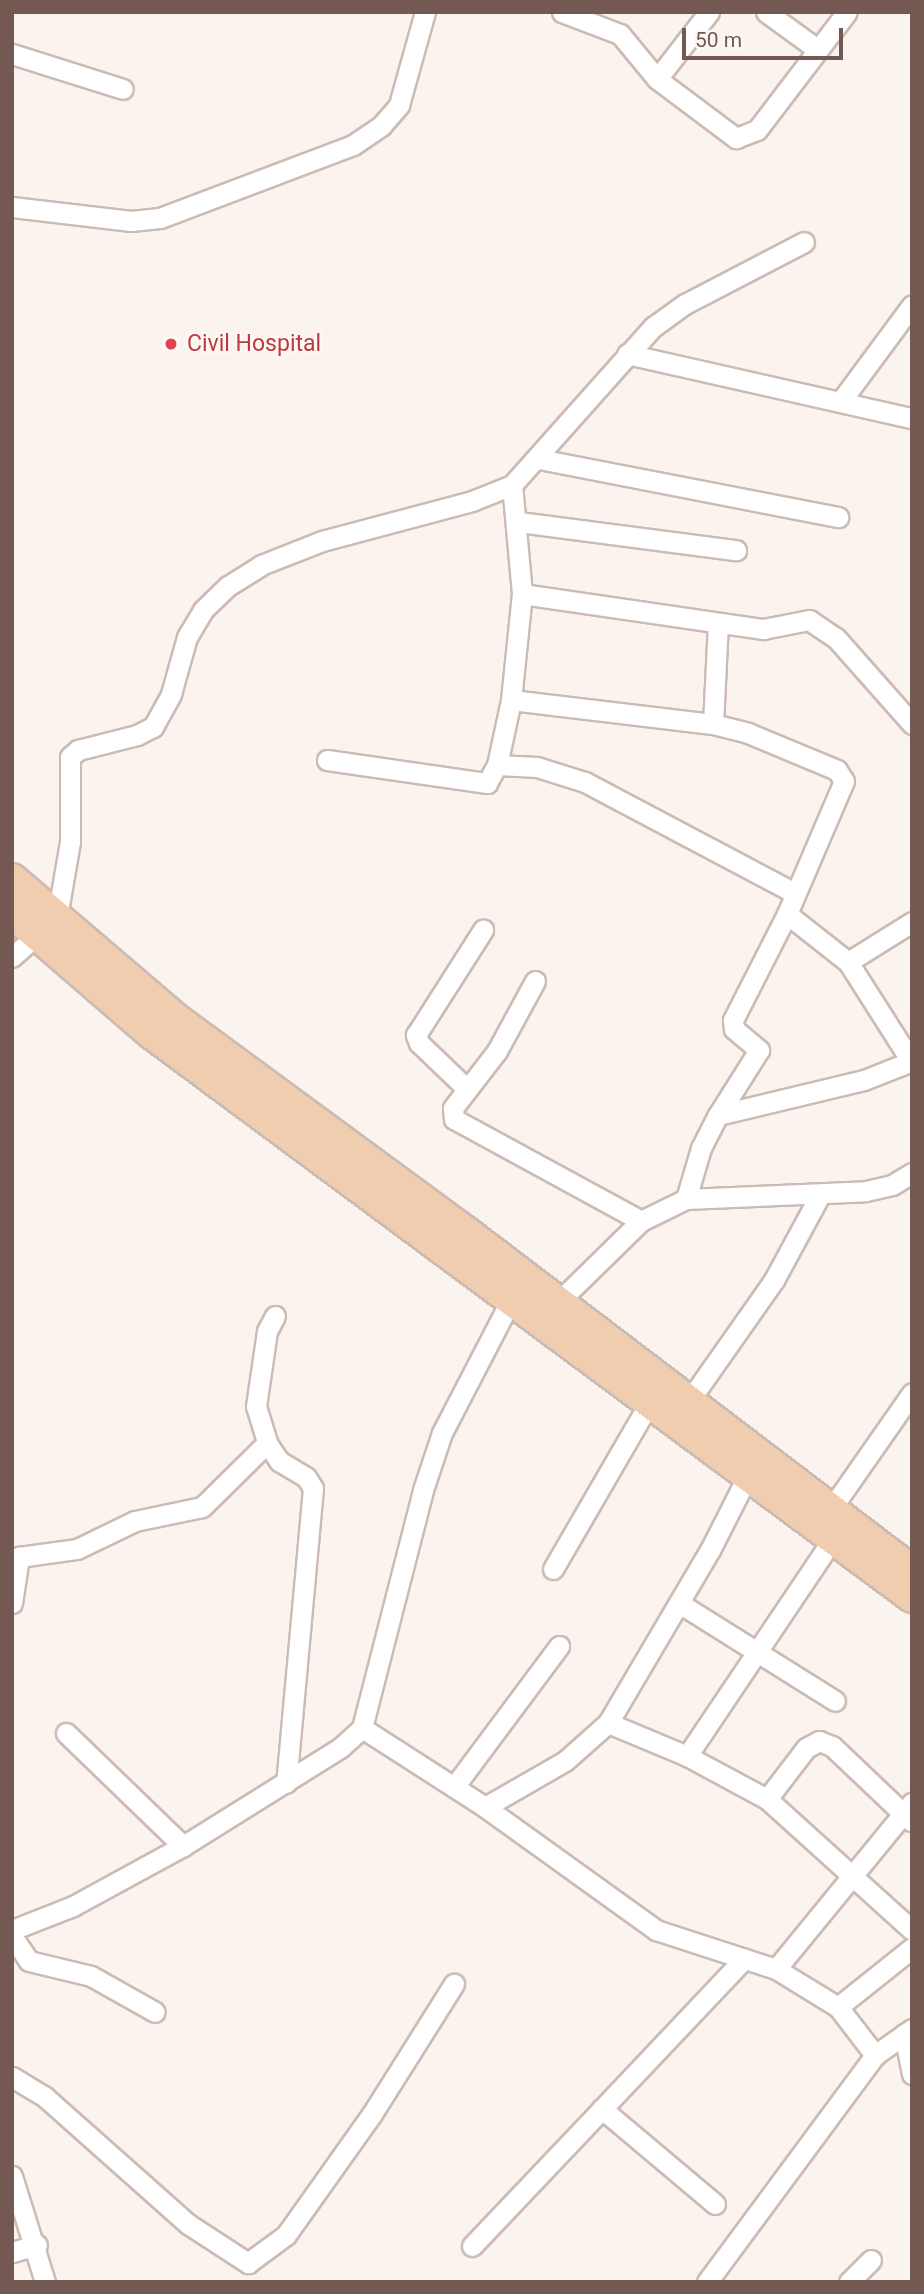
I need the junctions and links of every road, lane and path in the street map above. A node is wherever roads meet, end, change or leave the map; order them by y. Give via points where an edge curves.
1 (425, 12) edge
2 (562, 12) edge
3 (709, 12) edge
4 (766, 12) edge
5 (847, 12) edge
6 (817, 49) junction
7 (12, 54) edge
8 (657, 79) junction
9 (123, 89) dead end
10 (12, 206) edge
11 (804, 242) dead end
12 (912, 305) edge
13 (627, 354) junction
14 (841, 401) junction
15 (912, 418) edge
16 (539, 458) junction
17 (512, 485) junction
18 (838, 517) dead end
19 (519, 522) junction
20 (736, 550) dead end
21 (522, 594) junction
22 (718, 623) junction
23 (511, 700) junction
24 (713, 724) junction
25 (912, 724) edge
26 (327, 760) dead end
27 (497, 765) junction
28 (12, 879) edge
29 (793, 892) junction
30 (12, 913) edge
31 (787, 915) junction
32 (912, 922) edge
33 (47, 926) junction
34 (483, 930) dead end
35 (12, 957) edge
36 (848, 962) junction
37 (535, 981) dead end
38 (911, 1061) edge
39 (466, 1088) junction
40 (718, 1115) junction
41 (911, 1175) edge
42 (820, 1195) junction
43 (686, 1199) junction
44 (641, 1221) junction
45 (519, 1288) junction
46 (549, 1311) junction
47 (275, 1316) dead end
48 (911, 1397) edge
49 (689, 1401) junction
50 (650, 1402) junction
51 (268, 1443) junction
52 (748, 1475) junction
53 (831, 1509) junction
54 (833, 1539) junction
55 (553, 1569) dead end
56 (912, 1571) edge
57 (912, 1597) edge
58 (12, 1603) edge
59 (679, 1603) junction
60 (559, 1646) dead end
61 (758, 1652) junction
62 (835, 1701) dead end
63 (608, 1723) junction
64 (362, 1728) junction
65 (66, 1733) dead end
66 (687, 1756) junction
67 (286, 1783) junction
68 (454, 1787) junction
69 (768, 1799) junction
70 (485, 1807) junction
71 (909, 1813) edge
72 (183, 1846) junction
73 (853, 1878) junction
74 (12, 1930) edge
75 (912, 1930) edge
76 (12, 1936) edge
77 (912, 1948) edge
78 (744, 1959) junction
79 (776, 1969) junction
80 (454, 1984) dead end
81 (838, 2007) junction
82 (155, 2012) dead end
83 (908, 2031) edge
84 (875, 2055) junction
85 (912, 2074) edge
86 (12, 2077) edge
87 (603, 2109) junction
88 (12, 2176) edge
89 (715, 2204) dead end
90 (37, 2245) junction
91 (472, 2246) dead end
92 (12, 2252) edge
93 (871, 2260) dead end
94 (251, 2272) edge
95 (45, 2282) edge
96 (707, 2282) edge
97 (849, 2282) edge

1 - 10 street via 399,106 381,126 353,145 160,218 131,222
2 - 8 street via 620,34
3 - 8 street
4 - 6 street
5 - 6 street
6 - 8 street via 747,137 725,134
7 - 9 street
11 - 13 street via 685,304
12 - 14 street
13 - 14 street
13 - 16 street
14 - 15 street
16 - 17 street
16 - 18 street
17 - 19 street
17 - 33 street via 472,501 322,541 261,565 228,586 203,610 187,637 171,694 153,727 137,736 78,750 70,757 70,842
19 - 20 street
19 - 21 street
21 - 22 street
21 - 23 street
22 - 24 street
22 - 25 street via 762,629 801,619 819,625
23 - 24 street
23 - 27 street
24 - 29 street via 748,733 842,773 844,781
26 - 27 street via 480,783 493,779
27 - 29 street via 537,767 585,782
28 - 33 main road
29 - 31 street
30 - 33 main road
31 - 36 street
31 - 40 street via 732,1024 759,1054
32 - 36 street
33 - 35 street
33 - 45 main road via 176,1019
34 - 39 street via 416,1035 419,1044
36 - 38 street
37 - 39 street via 497,1051
38 - 40 street via 864,1080
39 - 44 street via 453,1114 466,1130
40 - 43 street via 701,1148
41 - 42 street via 892,1185
42 - 43 street
42 - 49 street via 774,1280
43 - 44 street
44 - 46 street
45 - 46 main road
45 - 64 street via 442,1433
46 - 49 main road
46 - 50 main road
47 - 51 street via 255,1397
48 - 53 street
49 - 53 main road
50 - 52 main road
50 - 55 street
51 - 58 street via 202,1507 135,1521 77,1549 19,1557
51 - 67 street via 282,1464 306,1477 313,1488
52 - 54 main road
52 - 59 street
53 - 56 main road
54 - 57 main road
54 - 61 street
59 - 61 street
59 - 63 street
60 - 68 street
61 - 62 street
61 - 66 street
63 - 66 street
63 - 70 street via 556,1767
64 - 67 street
64 - 68 street
65 - 72 street
66 - 69 street
67 - 72 street
68 - 70 street
69 - 71 street via 806,1748 819,1741 832,1746
69 - 73 street
70 - 78 street via 656,1930
71 - 73 street
72 - 74 street via 73,1906
73 - 75 street
73 - 79 street
76 - 82 street via 29,1961 91,1976
77 - 81 street
78 - 79 street
78 - 87 street
79 - 81 street
80 - 94 street via 372,2114 286,2235
81 - 84 street
83 - 84 street
83 - 85 street
84 - 96 street
86 - 94 street via 45,2097 181,2218
87 - 89 street
87 - 91 street
88 - 90 street
90 - 92 street
90 - 95 street
93 - 97 street

